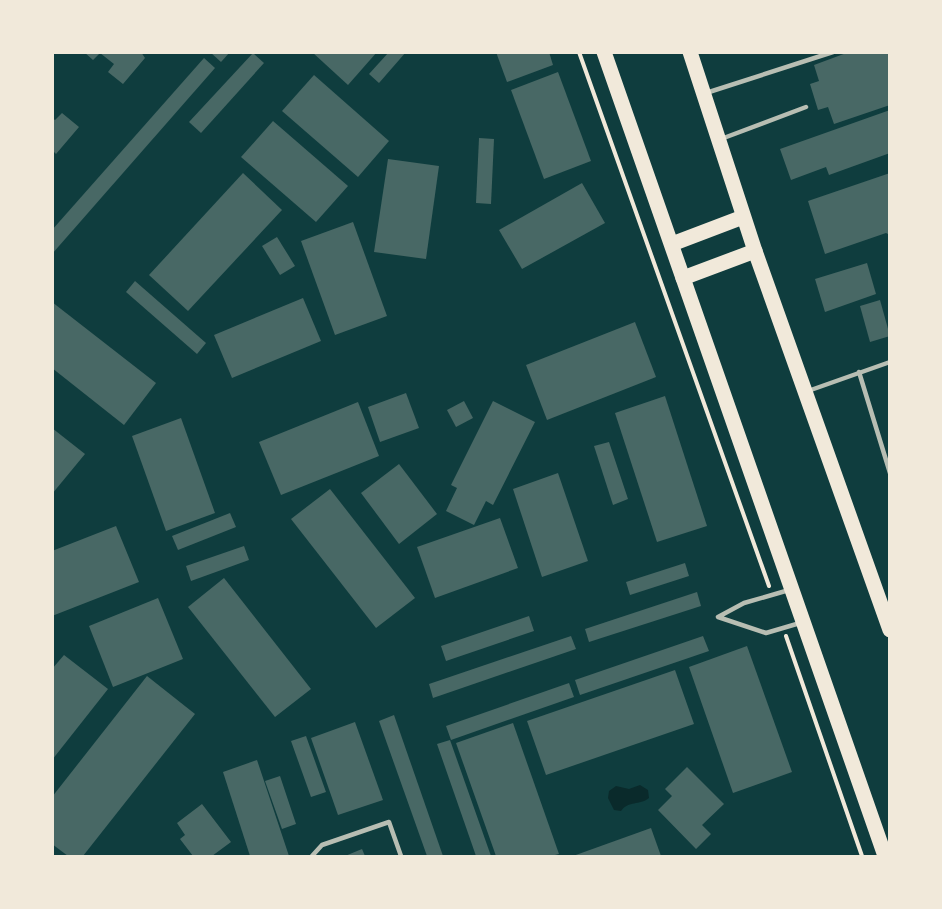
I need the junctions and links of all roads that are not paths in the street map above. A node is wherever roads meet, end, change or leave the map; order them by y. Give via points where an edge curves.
1 (604, 52) edge
2 (690, 52) edge
3 (833, 52) edge
4 (703, 94) junction
5 (806, 107) dead end
6 (718, 140) junction
7 (744, 218) junction
8 (672, 244) junction
9 (755, 251) junction
10 (683, 278) junction
11 (890, 362) edge
12 (859, 372) junction
13 (805, 392) junction
14 (890, 473) edge
15 (791, 589) junction
16 (885, 602) edge
17 (803, 622) junction
18 (890, 630) edge
19 (312, 856) edge
20 (401, 856) edge
21 (885, 856) edge

1 - 8 main road
2 - 4 main road
3 - 4 lane
4 - 6 main road
5 - 6 lane
6 - 7 main road
7 - 8 main road
7 - 9 main road
8 - 10 main road
9 - 10 main road
9 - 13 main road
10 - 15 main road
11 - 12 lane
12 - 13 lane
12 - 14 lane
13 - 16 main road
15 - 17 main road
15 - 17 lane via 744,603 718,617 766,633
16 - 18 main road
17 - 21 main road
19 - 20 lane via 322,845 388,822

